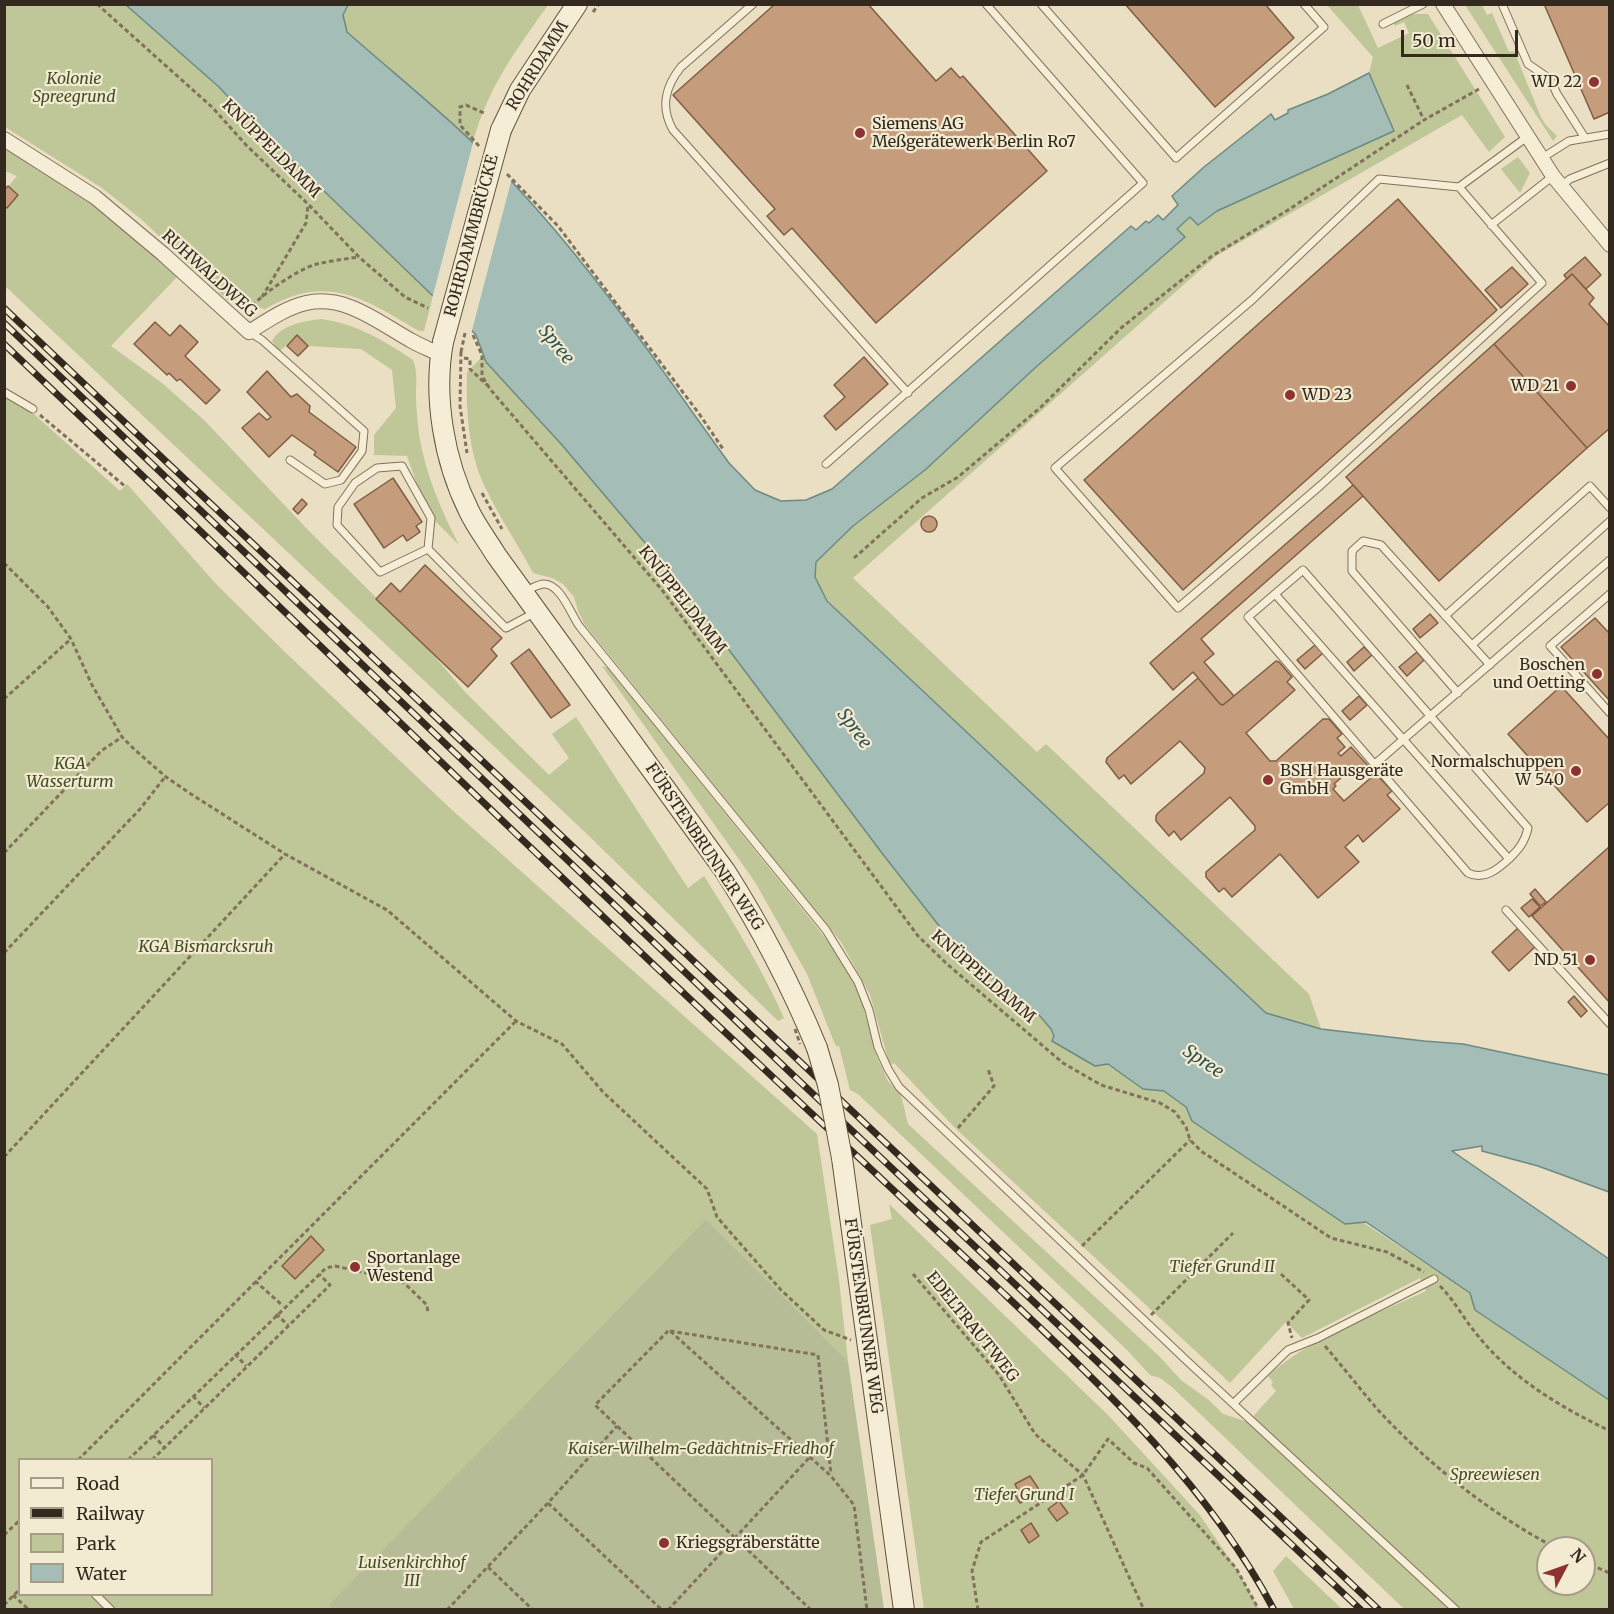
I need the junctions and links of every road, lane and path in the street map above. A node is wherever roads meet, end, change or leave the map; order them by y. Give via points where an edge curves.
1 (97, 4) edge
2 (577, 4) edge
3 (753, 4) edge
4 (986, 4) edge
5 (1041, 4) edge
6 (1304, 4) edge
7 (1423, 4) edge
8 (1443, 4) edge
9 (1502, 4) edge
10 (1383, 24) dead end
11 (1407, 85) dead end
12 (1479, 89) dead end
13 (484, 113) dead end
14 (1424, 120) junction
15 (501, 130) joint
16 (1610, 134) edge
17 (1527, 137) junction
18 (1586, 138) junction
19 (4, 139) edge
20 (483, 150) dead end
21 (1542, 158) junction
22 (1610, 163) edge
23 (499, 166) dead end
24 (1557, 181) junction
25 (1459, 187) junction
26 (308, 204) junction
27 (1491, 225) junction
28 (1610, 245) edge
29 (359, 257) junction
30 (261, 298) junction
31 (428, 308) dead end
32 (243, 327) junction
33 (473, 335) dead end
34 (442, 348) junction
35 (464, 358) dead end
36 (490, 389) junction
37 (4, 392) edge
38 (908, 393) junction
39 (33, 409) joint
40 (723, 448) dead end
41 (290, 460) dead end
42 (826, 464) dead end
43 (126, 487) dead end
44 (1610, 508) edge
45 (1610, 521) edge
46 (428, 549) junction
47 (854, 558) dead end
48 (1610, 560) edge
49 (4, 562) edge
50 (522, 592) junction
51 (1275, 594) junction
52 (1610, 594) edge
53 (537, 611) junction
54 (1445, 616) junction
55 (71, 639) junction
56 (1472, 645) junction
57 (1490, 665) junction
58 (1458, 693) junction
59 (4, 699) edge
60 (1610, 713) edge
61 (1431, 716) junction
62 (122, 737) junction
63 (1403, 740) junction
64 (1376, 764) junction
65 (166, 777) junction
66 (4, 853) edge
67 (285, 854) junction
68 (1509, 860) junction
69 (1506, 910) dead end
70 (4, 953) edge
71 (516, 1021) junction
72 (1610, 1024) edge
73 (988, 1069) dead end
74 (951, 1136) junction
75 (1190, 1140) junction
76 (4, 1157) edge
77 (1233, 1233) dead end
78 (1074, 1254) junction
79 (318, 1274) junction
80 (913, 1274) dead end
81 (1281, 1275) dead end
82 (1434, 1279) junction
83 (255, 1281) junction
84 (284, 1307) junction
85 (276, 1314) junction
86 (428, 1314) dead end
87 (1145, 1321) junction
88 (288, 1326) junction
89 (669, 1330) junction
90 (1318, 1338) junction
91 (867, 1346) junction
92 (1295, 1348) junction
93 (235, 1354) junction
94 (246, 1366) junction
95 (193, 1396) junction
96 (1234, 1403) junction
97 (204, 1408) junction
98 (617, 1426) junction
99 (1610, 1431) edge
100 (153, 1435) junction
101 (164, 1447) junction
102 (810, 1457) junction
103 (80, 1458) edge
104 (130, 1458) edge
105 (154, 1458) edge
106 (1083, 1475) junction
107 (831, 1476) junction
108 (548, 1503) junction
109 (18, 1522) edge
110 (4, 1535) edge
111 (1537, 1536) edge
112 (735, 1538) junction
113 (488, 1567) junction
114 (1596, 1567) edge
115 (1610, 1573) edge
116 (18, 1590) edge
117 (13, 1595) junction
118 (97, 1596) edge
119 (4, 1605) edge
120 (26, 1610) edge
121 (111, 1610) edge
122 (447, 1610) edge
123 (533, 1610) edge
124 (662, 1610) edge
125 (668, 1610) edge
126 (811, 1610) edge
127 (867, 1610) edge
128 (904, 1610) edge
129 (978, 1610) edge
130 (1144, 1610) edge
131 (1259, 1610) edge
132 (1456, 1610) edge

1 - 26 path, KNÜPPELDAMM via 212,107
2 - 15 main road, ROHRDAMM via 520,90
3 - 38 lane via 671,79 665,94 667,120
4 - 38 lane via 1143,183
5 - 6 lane via 1176,158 1323,27
7 - 10 lane
8 - 17 street
9 - 18 lane via 1528,64 1550,79
11 - 14 path
12 - 14 path
13 - 20 path via 466,105 460,107 459,118 460,125
14 - 47 path via 1203,263 1120,328 1025,421 958,477 922,498
15 - 34 main road, ROHRDAMMBRÜCKE, bridge
16 - 18 lane
17 - 21 street
17 - 25 lane
18 - 21 lane via 1569,141
19 - 32 street, RUHWALDWEG via 95,197
21 - 24 street
22 - 24 lane
23 - 40 path via 558,226
24 - 27 lane
24 - 28 street
25 - 27 lane
25 - 27 lane via 1378,179 1252,300 1055,468 1178,608 1321,485 1542,283
26 - 29 path, KNÜPPELDAMM
26 - 30 path via 306,223
29 - 30 path via 315,265
29 - 31 path, KNÜPPELDAMM via 405,297
30 - 32 path via 253,305
32 - 34 street, RUHWALDWEG via 308,303 331,302 355,308 414,342
32 - 41 lane via 364,431 362,451 341,480 325,484
33 - 36 path, KNÜPPELDAMM via 482,355 482,376
34 - 50 main road, FÜRSTENBRUNNER WEG via 441,399 453,472 479,529
35 - 36 path via 470,359 470,369
36 - 75 path, KNÜPPELDAMM via 662,590 918,936 1063,1063 1101,1085 1160,1102 1175,1112
37 - 39 lane
38 - 42 lane
39 - 43 path
44 - 54 lane via 1590,486
45 - 56 lane
46 - 46 lane via 380,572 337,525 338,507 356,483 377,468 402,466 431,518
46 - 53 lane via 506,628
48 - 57 lane
49 - 55 path via 48,607
50 - 53 main road, FÜRSTENBRUNNER WEG
50 - 74 lane via 542,584 561,595 580,627 826,930 858,982 888,1070 899,1087
51 - 61 lane via 1303,570
51 - 63 lane
51 - 64 lane via 1248,617
52 - 60 lane via 1550,646
53 - 91 main road, FÜRSTENBRUNNER WEG, bridge via 693,825 748,906 782,967 817,1048 828,1085 842,1158
54 - 56 lane
54 - 58 lane via 1381,545 1364,541 1352,551 1352,571
55 - 59 path
55 - 62 path
56 - 57 lane
57 - 58 lane
58 - 61 lane
61 - 63 lane
61 - 68 lane via 1528,828 1526,839
62 - 65 path
62 - 66 path via 101,751
63 - 64 lane
63 - 68 lane
64 - 68 lane via 1468,873 1475,877 1494,872
65 - 67 path
65 - 70 path
67 - 71 path via 387,910
67 - 76 path
69 - 72 lane
71 - 83 path
71 - 91 path via 562,1044 603,1092 707,1189 717,1217 781,1290 824,1330
73 - 74 path via 994,1081 992,1090
74 - 78 lane
75 - 78 path
75 - 82 path, KNÜPPELDAMM via 1331,1238 1387,1252
77 - 87 path
78 - 87 lane
79 - 84 path
79 - 86 path via 335,1266 402,1281 427,1305
79 - 88 path via 330,1285
80 - 106 path, EDELTRAUTWEG via 999,1375 1035,1434
81 - 92 path via 1309,1300 1288,1323
82 - 90 lane
82 - 99 path, KNÜPPELDAMM via 1480,1338 1506,1364 1561,1406
83 - 84 path
83 - 103 path
84 - 85 path
85 - 88 path
85 - 93 path
87 - 96 lane
88 - 94 path
89 - 98 path via 595,1405
89 - 102 path
89 - 107 path via 818,1355
90 - 92 lane
90 - 111 path via 1420,1452 1466,1491
91 - 128 main road, FÜRSTENBRUNNER WEG
92 - 96 lane via 1288,1350
93 - 94 path
93 - 95 path
94 - 97 path
95 - 97 path
95 - 100 path
96 - 132 lane
97 - 101 path
98 - 108 path
98 - 112 path
100 - 101 path
100 - 104 path
101 - 105 path
102 - 107 path
102 - 112 path
106 - 129 path via 981,1542 972,1571
106 - 130 path
106 - 131 path via 1108,1439 1134,1463 1147,1468 1236,1568
107 - 127 path via 854,1505
108 - 113 path
108 - 124 path
109 - 110 path
112 - 125 path
112 - 126 path
113 - 122 path
113 - 123 path
114 - 115 path
116 - 117 path
117 - 119 path
117 - 120 path
118 - 121 lane

